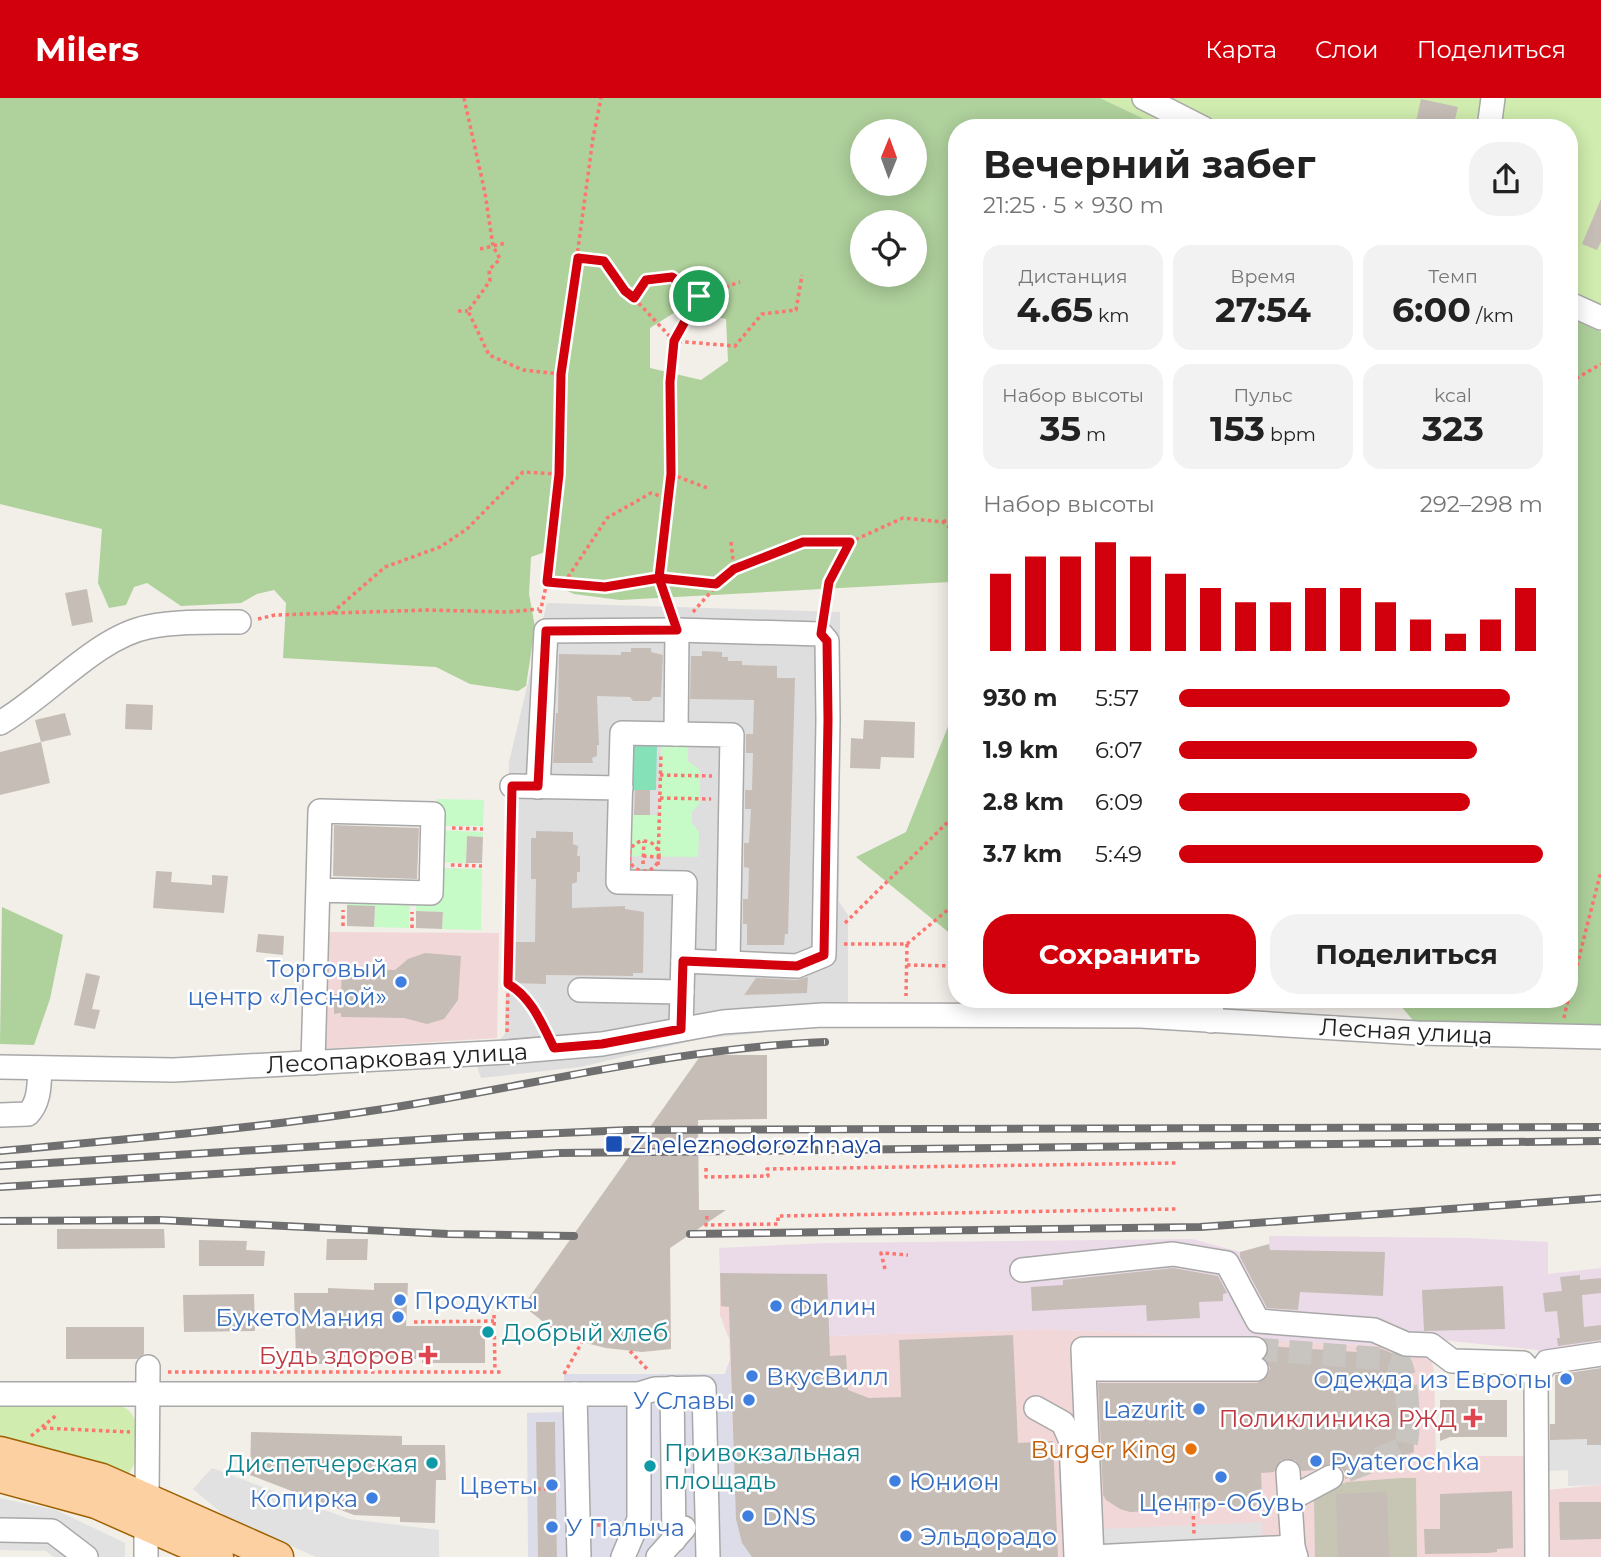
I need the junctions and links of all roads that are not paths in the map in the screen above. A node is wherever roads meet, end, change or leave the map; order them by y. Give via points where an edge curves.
1 (1144, 98) edge
2 (1493, 98) edge
3 (1185, 119) edge
4 (1490, 119) edge
5 (1578, 307) edge
6 (1601, 317) edge
7 (239, 622) road end
8 (677, 630) junction
9 (0, 723) edge
10 (669, 734) junction
11 (512, 786) road end
12 (538, 786) junction
13 (621, 788) junction
14 (318, 890) junction
15 (683, 961) junction
16 (728, 962) junction
17 (580, 990) dead end
18 (682, 992) junction
19 (1211, 1010) edge
20 (681, 1029) junction
21 (1601, 1037) edge
22 (313, 1063) junction
23 (0, 1067) edge
24 (40, 1068) junction
25 (0, 1115) edge
26 (1021, 1270) dead end
27 (1601, 1354) edge
28 (1084, 1369) junction
29 (148, 1378) junction
30 (1536, 1378) junction
31 (672, 1388) junction
32 (0, 1394) edge
33 (575, 1394) junction
34 (639, 1394) junction
35 (1036, 1408) dead end
36 (0, 1452) edge
37 (1289, 1472) dead end
38 (0, 1477) edge
39 (1331, 1477) tunnel mouth
40 (1290, 1499) junction
41 (705, 1506) junction
42 (146, 1512) junction
43 (0, 1530) edge
44 (674, 1539) junction
45 (1295, 1552) edge
46 (86, 1557) edge
47 (146, 1557) edge
48 (218, 1557) edge
49 (278, 1557) edge
50 (579, 1557) edge
51 (623, 1557) edge
52 (658, 1557) edge
53 (708, 1557) edge
54 (1076, 1557) edge
55 (1092, 1557) edge
56 (1537, 1557) edge

1 - 3 street
2 - 4 street
5 - 6 street
7 - 9 street via 147,627 119,636 27,708
8 - 10 street
8 - 12 street via 546,631
8 - 16 street via 821,634 827,641 824,955 797,966
10 - 13 street via 622,733
10 - 16 street via 732,735
11 - 12 street
12 - 13 street
13 - 15 street via 618,882 685,883
14 - 14 street via 320,811 433,814 431,893
14 - 22 street
15 - 16 street
15 - 18 street
17 - 18 street
18 - 20 street
19 - 20 street, Лесопарковая улица via 1141,1016 768,1018
19 - 21 street, Лесная улица via 1417,1032
20 - 22 street, Лесопарковая улица via 602,1044
22 - 24 street, Лесопарковая улица via 174,1070
23 - 24 street, Лесопарковая улица
24 - 25 street via 37,1097 28,1114
26 - 30 street via 1173,1254 1227,1263 1258,1321 1374,1330 1406,1344 1431,1345 1442,1361 1523,1363
27 - 30 street via 1547,1362
28 - 28 street via 1256,1359 1083,1349
28 - 55 street
29 - 32 street
29 - 33 street
29 - 42 street
30 - 56 street
31 - 34 street
31 - 41 street via 704,1388
31 - 44 street
33 - 34 street
33 - 50 street
34 - 51 street via 639,1519
35 - 54 street via 1063,1423 1071,1441
36 - 42 main road via 102,1479
37 - 40 street
38 - 42 main road
39 - 40 street
40 - 45 street
41 - 44 street
41 - 53 street
42 - 47 street
42 - 48 main road
42 - 49 main road
43 - 46 street via 52,1531
44 - 52 street
45 - 55 street

